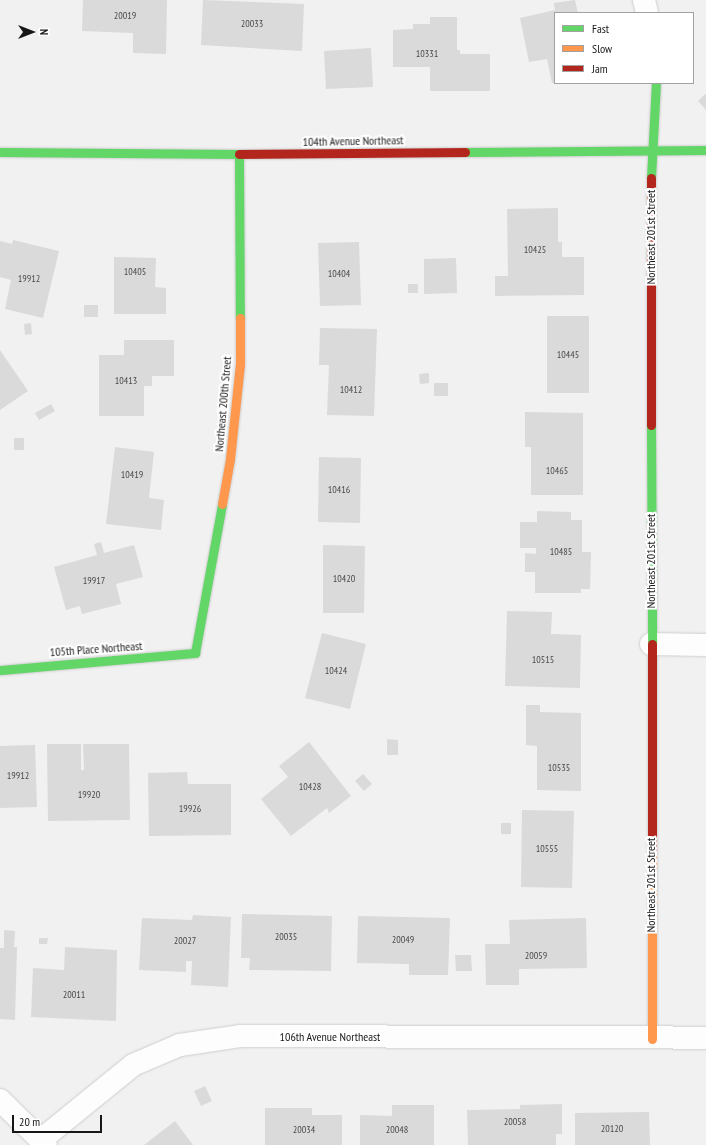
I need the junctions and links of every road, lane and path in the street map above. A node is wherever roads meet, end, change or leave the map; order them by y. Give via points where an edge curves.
1 (644, 0) edge
2 (647, 12) edge
3 (656, 84) edge
4 (651, 149) junction
5 (706, 150) edge
6 (0, 152) edge
7 (239, 154) junction
8 (651, 644) junction
9 (706, 645) edge
10 (195, 653) joint
11 (0, 670) edge
12 (706, 1038) edge
13 (652, 1039) junction
14 (0, 1100) edge
15 (44, 1142) edge

1 - 2 street
3 - 4 street, Northeast 201st Street
4 - 5 street, 104th Avenue Northeast
4 - 7 street, 104th Avenue Northeast
4 - 8 street, Northeast 201st Street
6 - 7 street, 104th Avenue Northeast
7 - 10 street, Northeast 200th Street via 240,364 230,459
8 - 9 street
8 - 13 street, Northeast 201st Street
10 - 11 street, 105th Place Northeast
12 - 13 street, 106th Avenue Northeast
13 - 15 street, 106th Avenue Northeast via 241,1036 180,1045 133,1065
14 - 15 street, 106th Avenue Northeast

